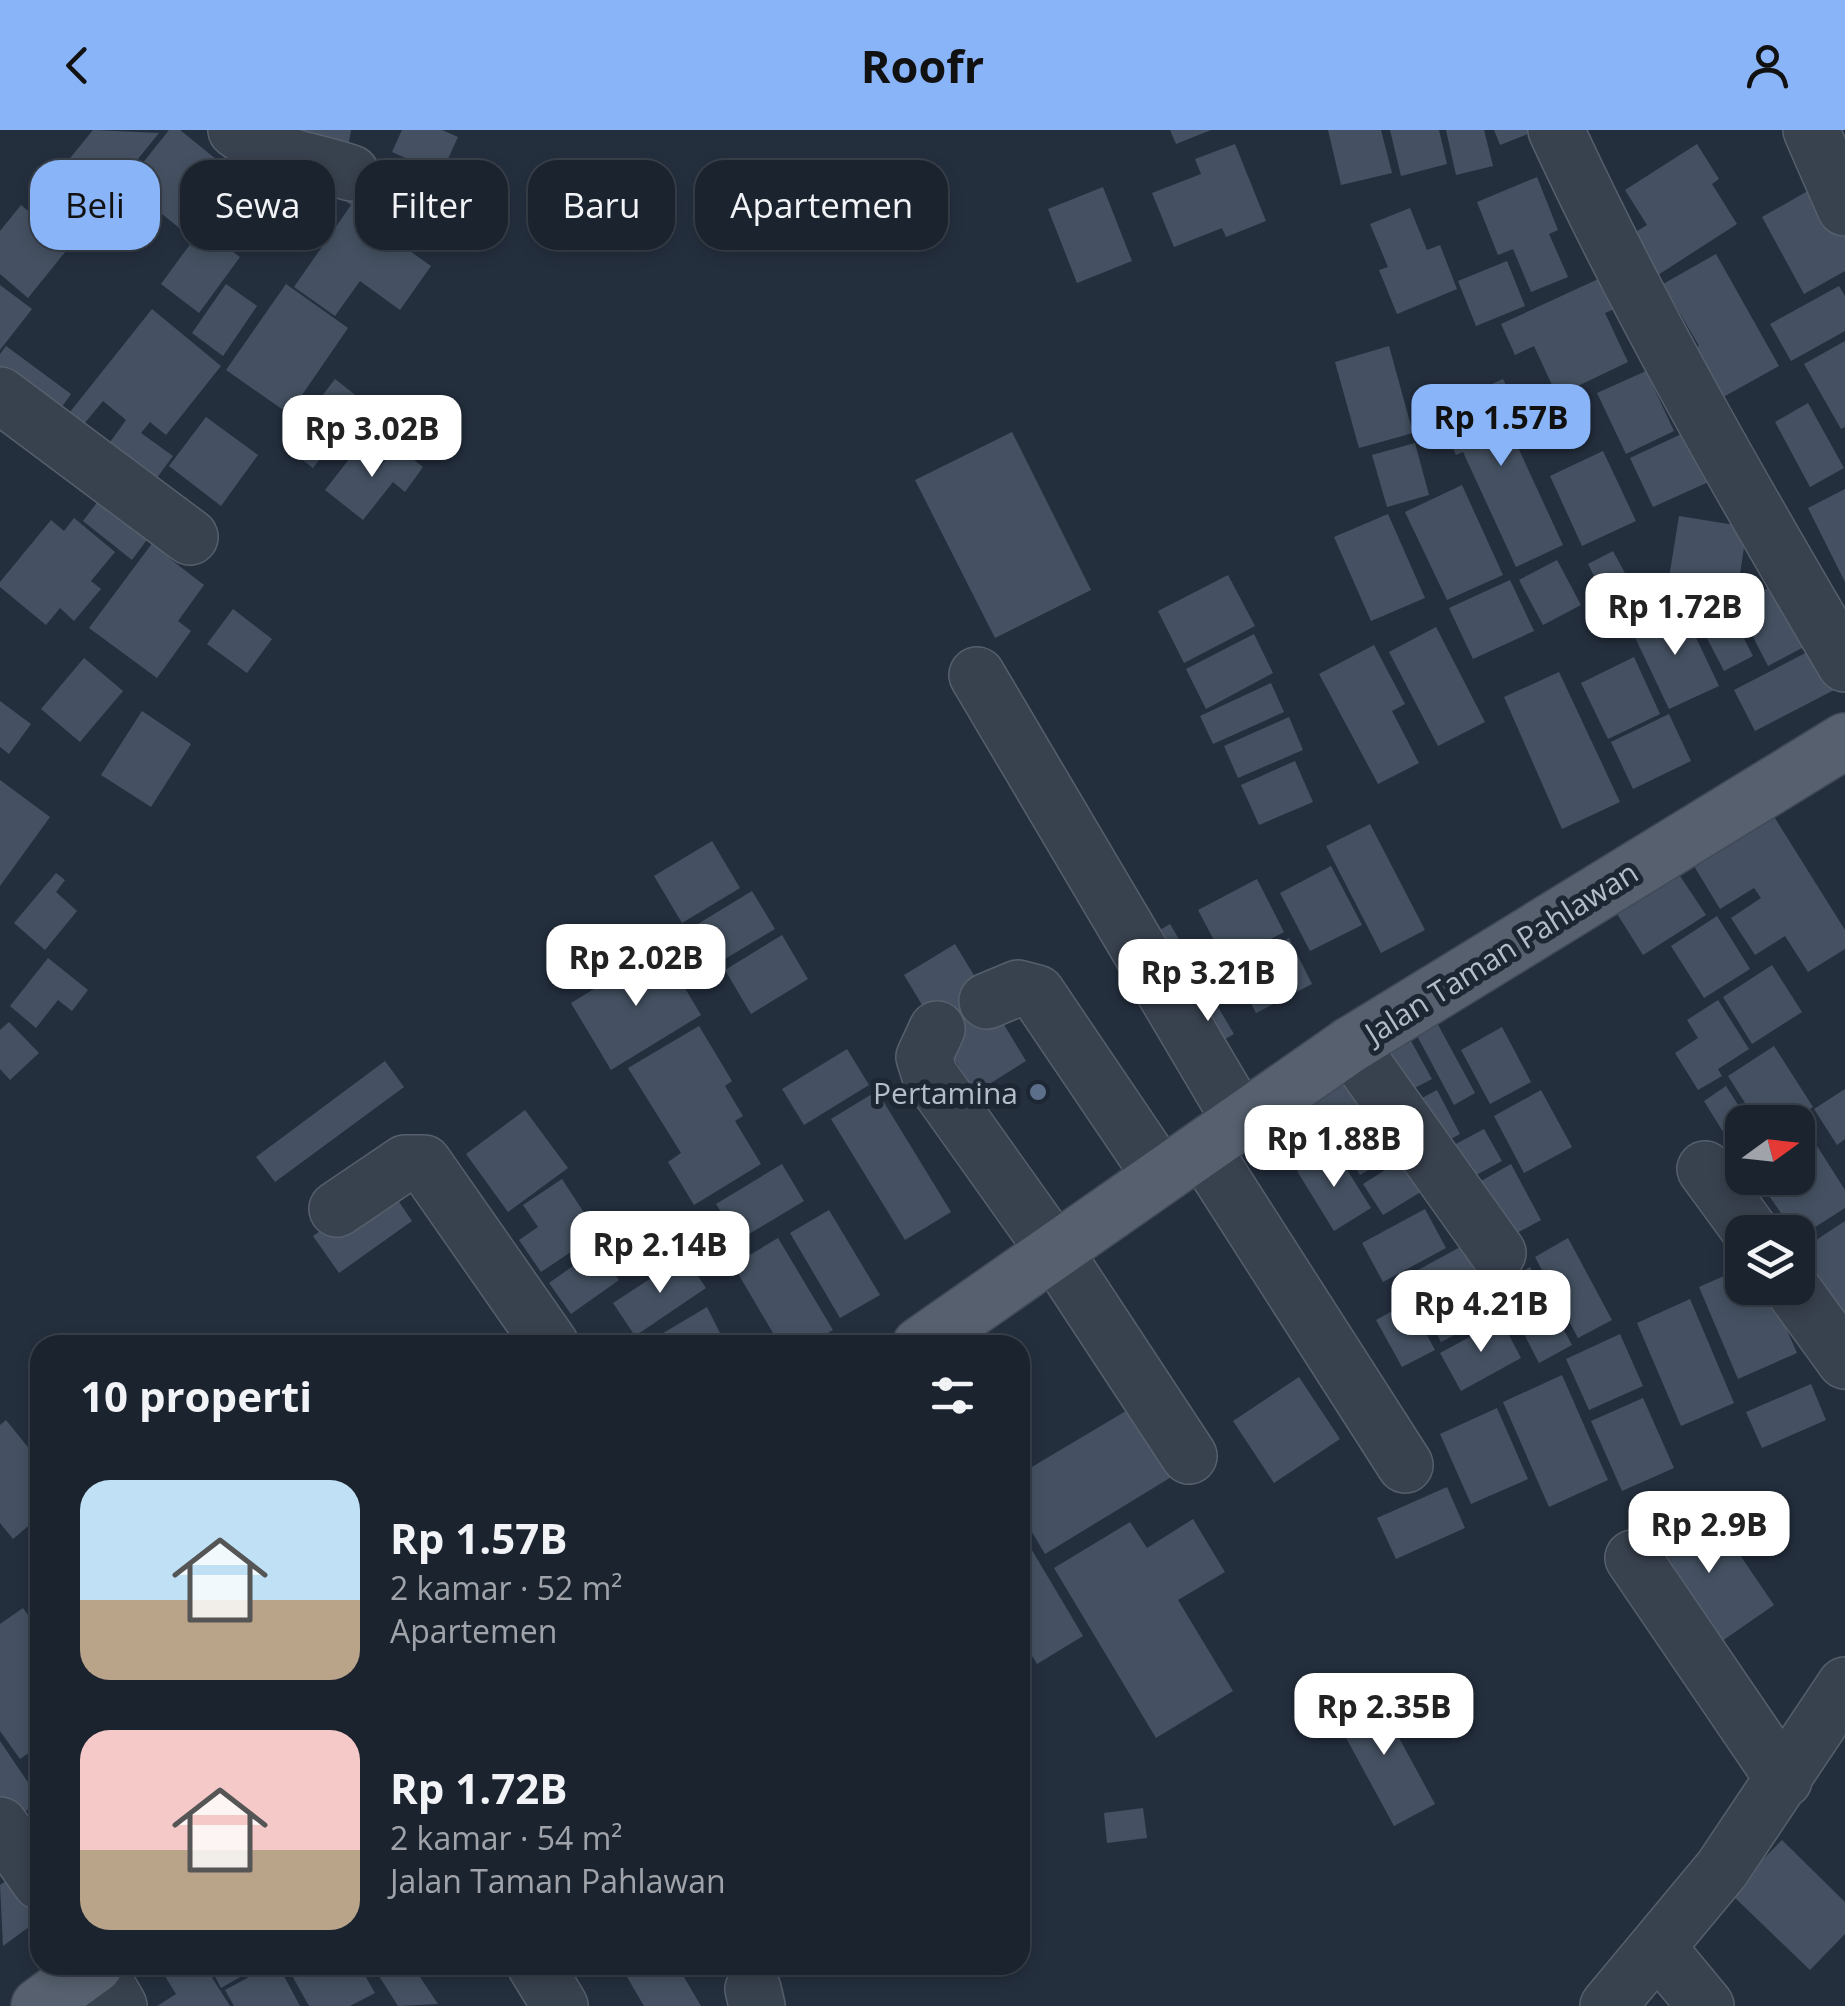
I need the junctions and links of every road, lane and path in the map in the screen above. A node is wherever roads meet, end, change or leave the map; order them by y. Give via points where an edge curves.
1 (236, 130) edge
2 (1556, 130) edge
3 (1811, 130) edge
4 (350, 174) dead end
5 (1845, 208) edge
6 (0, 395) edge
7 (190, 537) dead end
8 (1845, 664) edge
9 (977, 676) dead end
10 (1845, 741) edge
11 (987, 1001) dead end
12 (937, 1029) dead end
13 (1350, 1045) junction
14 (1201, 1148) junction
15 (1705, 1169) dead end
16 (337, 1209) dead end
17 (1739, 1215) edge
18 (1053, 1250) junction
19 (1498, 1253) dead end
20 (1804, 1305) edge
21 (544, 1335) edge
22 (934, 1335) edge
23 (1845, 1361) edge
24 (1189, 1456) dead end
25 (1405, 1466) dead end
26 (1633, 1558) dead end
27 (1845, 1685) edge
28 (1784, 1780) junction
29 (0, 1825) edge
30 (30, 1868) edge
31 (1658, 1948) junction
32 (81, 1975) edge
33 (101, 1975) edge
34 (541, 1975) edge
35 (39, 2006) edge
36 (119, 2006) edge
37 (560, 2006) edge
38 (1608, 2006) edge
39 (1706, 2006) edge

1 - 4 street via 271,152
2 - 8 street via 1741,491
3 - 5 street
6 - 7 street
9 - 14 street
10 - 13 main road, Jalan Taman Pahlawan
11 - 14 street via 1018,988 1038,992
12 - 18 street via 924,1057 930,1076
13 - 14 main road, Jalan Taman Pahlawan
13 - 19 street
14 - 18 main road, Jalan Taman Pahlawan
14 - 25 street
15 - 17 street
16 - 21 street via 406,1163 424,1164
18 - 22 main road, Jalan Taman Pahlawan
18 - 24 street
20 - 23 street
26 - 28 street
27 - 28 street
28 - 31 street
29 - 30 street
31 - 38 street
31 - 39 street
32 - 35 main road
33 - 36 street
34 - 37 street

